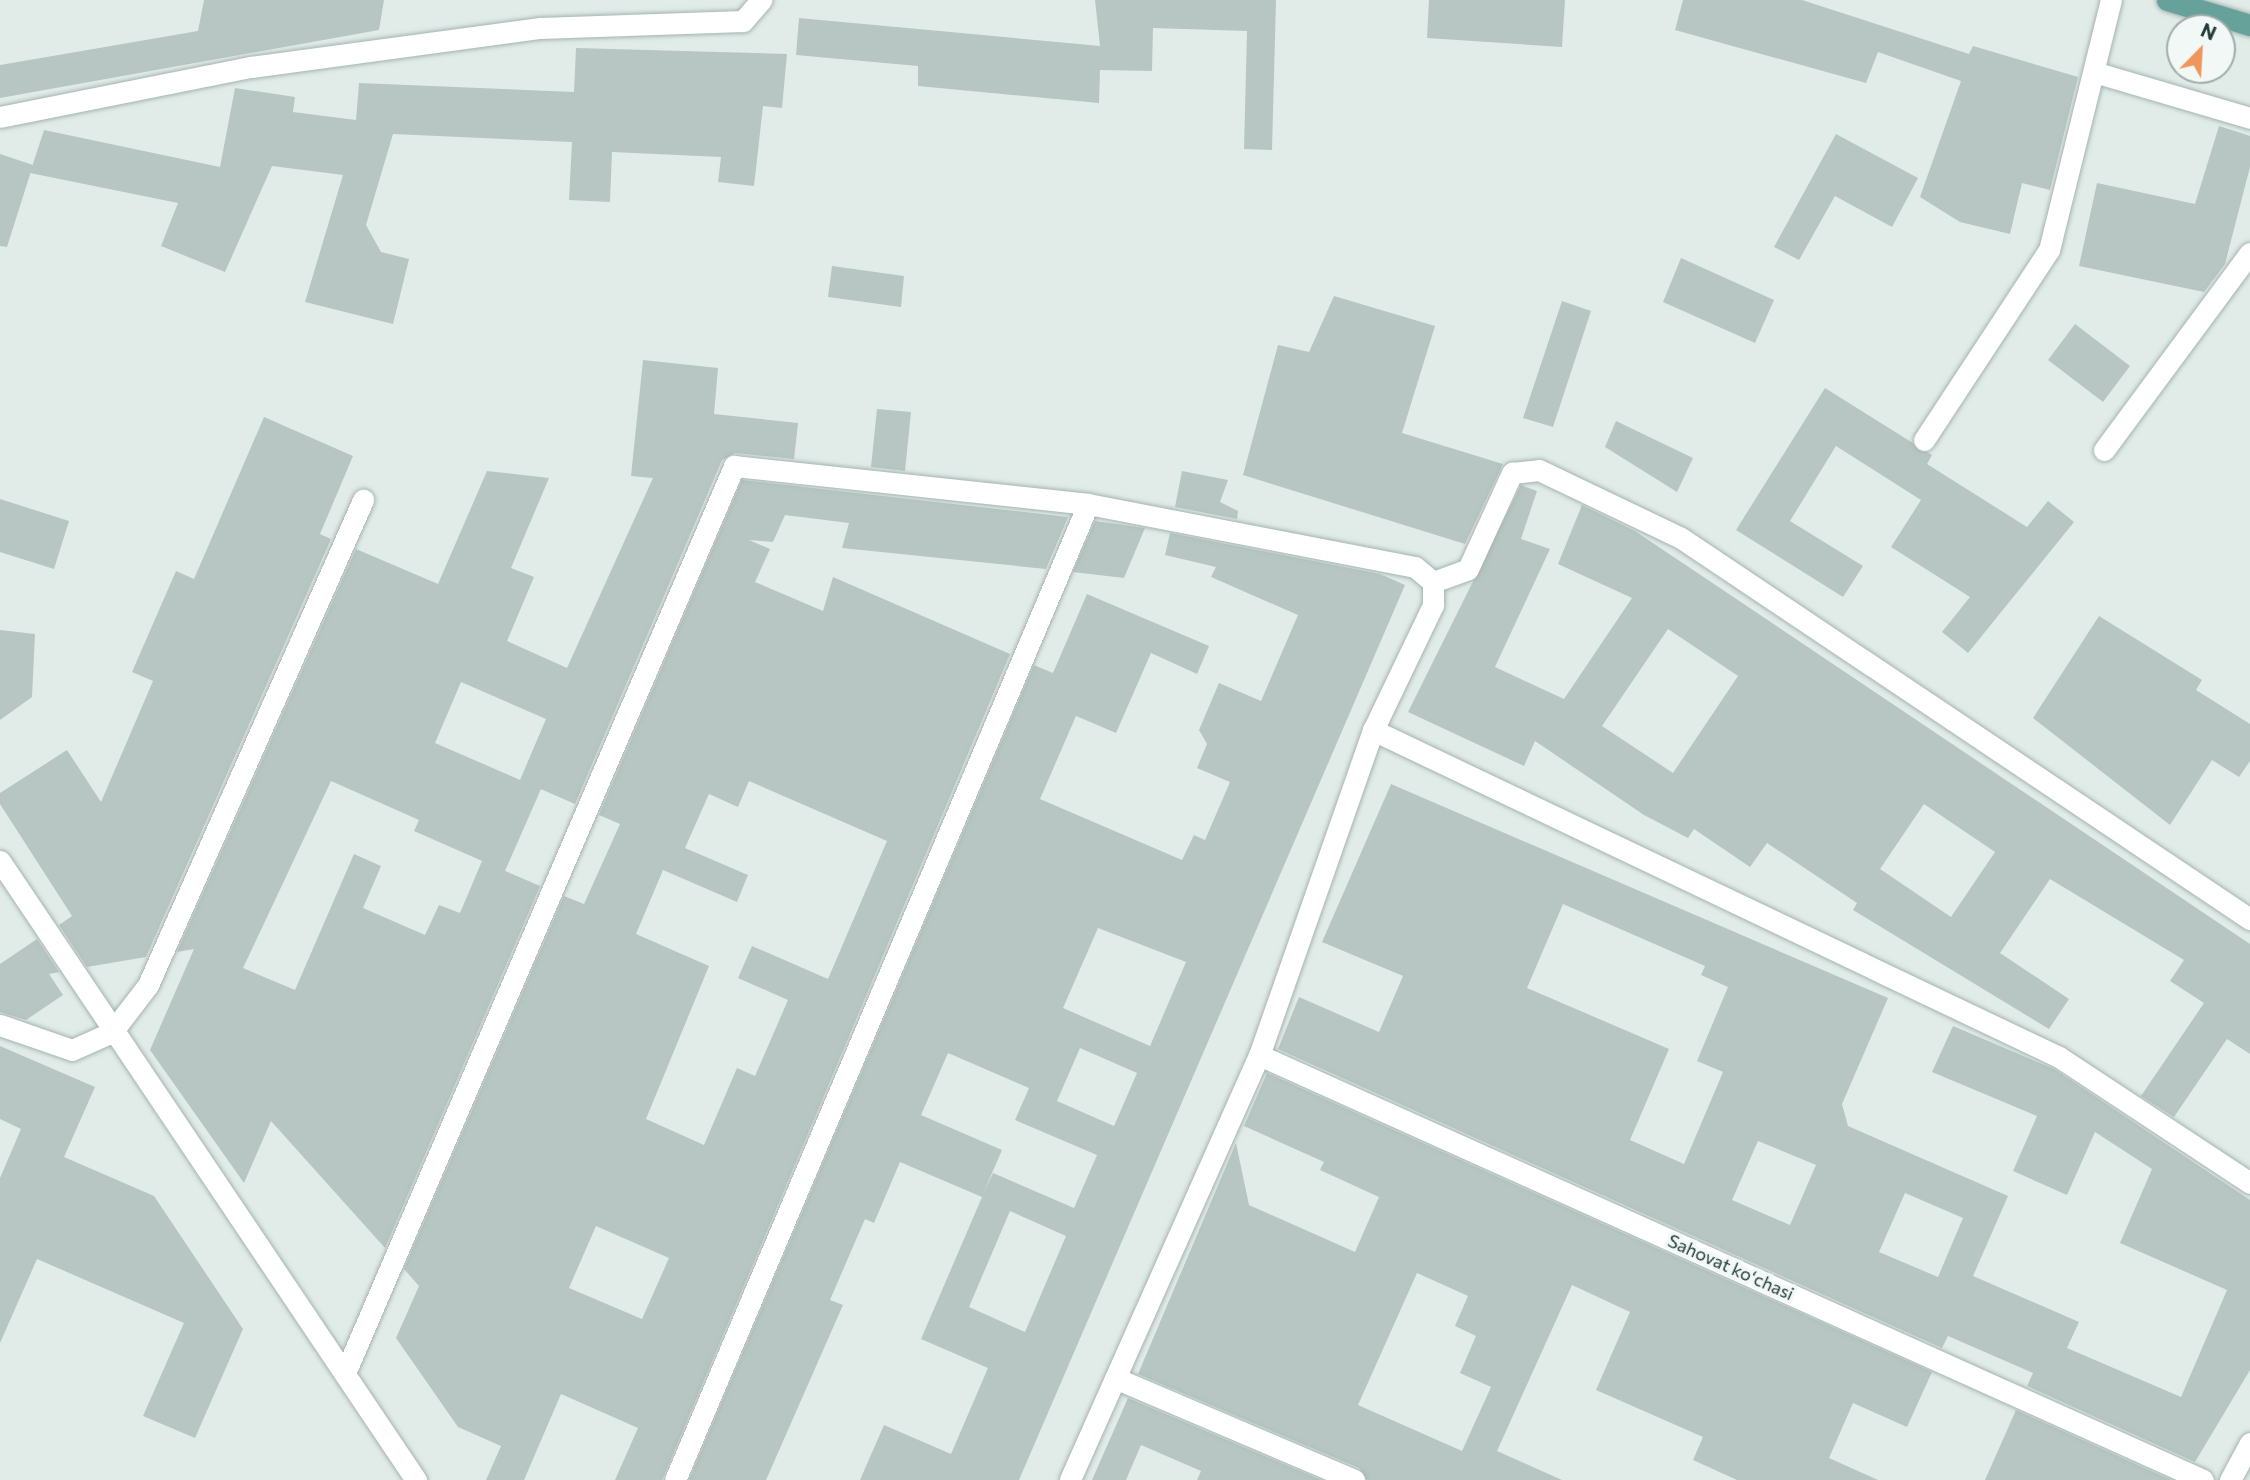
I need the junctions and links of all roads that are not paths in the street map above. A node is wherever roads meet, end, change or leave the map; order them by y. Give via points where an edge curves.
1 (761, 0) edge
2 (2111, 0) edge
3 (2167, 0) edge
4 (2250, 25) edge
5 (2094, 72) junction
6 (0, 117) edge
7 (2250, 118) edge
8 (2250, 253) edge
9 (1924, 440) dead end
10 (2104, 450) dead end
11 (363, 500) dead end
12 (1088, 503) junction
13 (1433, 582) junction
14 (1373, 730) junction
15 (0, 861) edge
16 (2250, 919) edge
17 (0, 1025) edge
18 (112, 1032) junction
19 (1259, 1055) junction
20 (2250, 1183) edge
21 (346, 1371) junction
22 (1115, 1377) junction
23 (2250, 1443) edge
24 (416, 1480) edge
25 (675, 1480) edge
26 (1070, 1480) edge
27 (1354, 1480) edge
28 (2203, 1480) edge
29 (2230, 1480) edge

1 - 6 street via 743,21 526,30 251,67
2 - 5 street
3 - 4 main road
5 - 7 street
5 - 9 street via 2049,250
8 - 10 street
11 - 18 street via 148,985
12 - 13 street via 1415,567
12 - 21 street via 734,466
12 - 25 street
13 - 14 street via 1433,605
13 - 16 street via 1468,569 1512,473 1539,470 1681,538
14 - 19 street
14 - 20 street via 2059,1057
15 - 18 street
17 - 18 street via 72,1050
18 - 21 street
19 - 22 street
19 - 28 street, Sahovat koʻchasi
21 - 24 street
22 - 26 street
22 - 27 street
23 - 29 street

